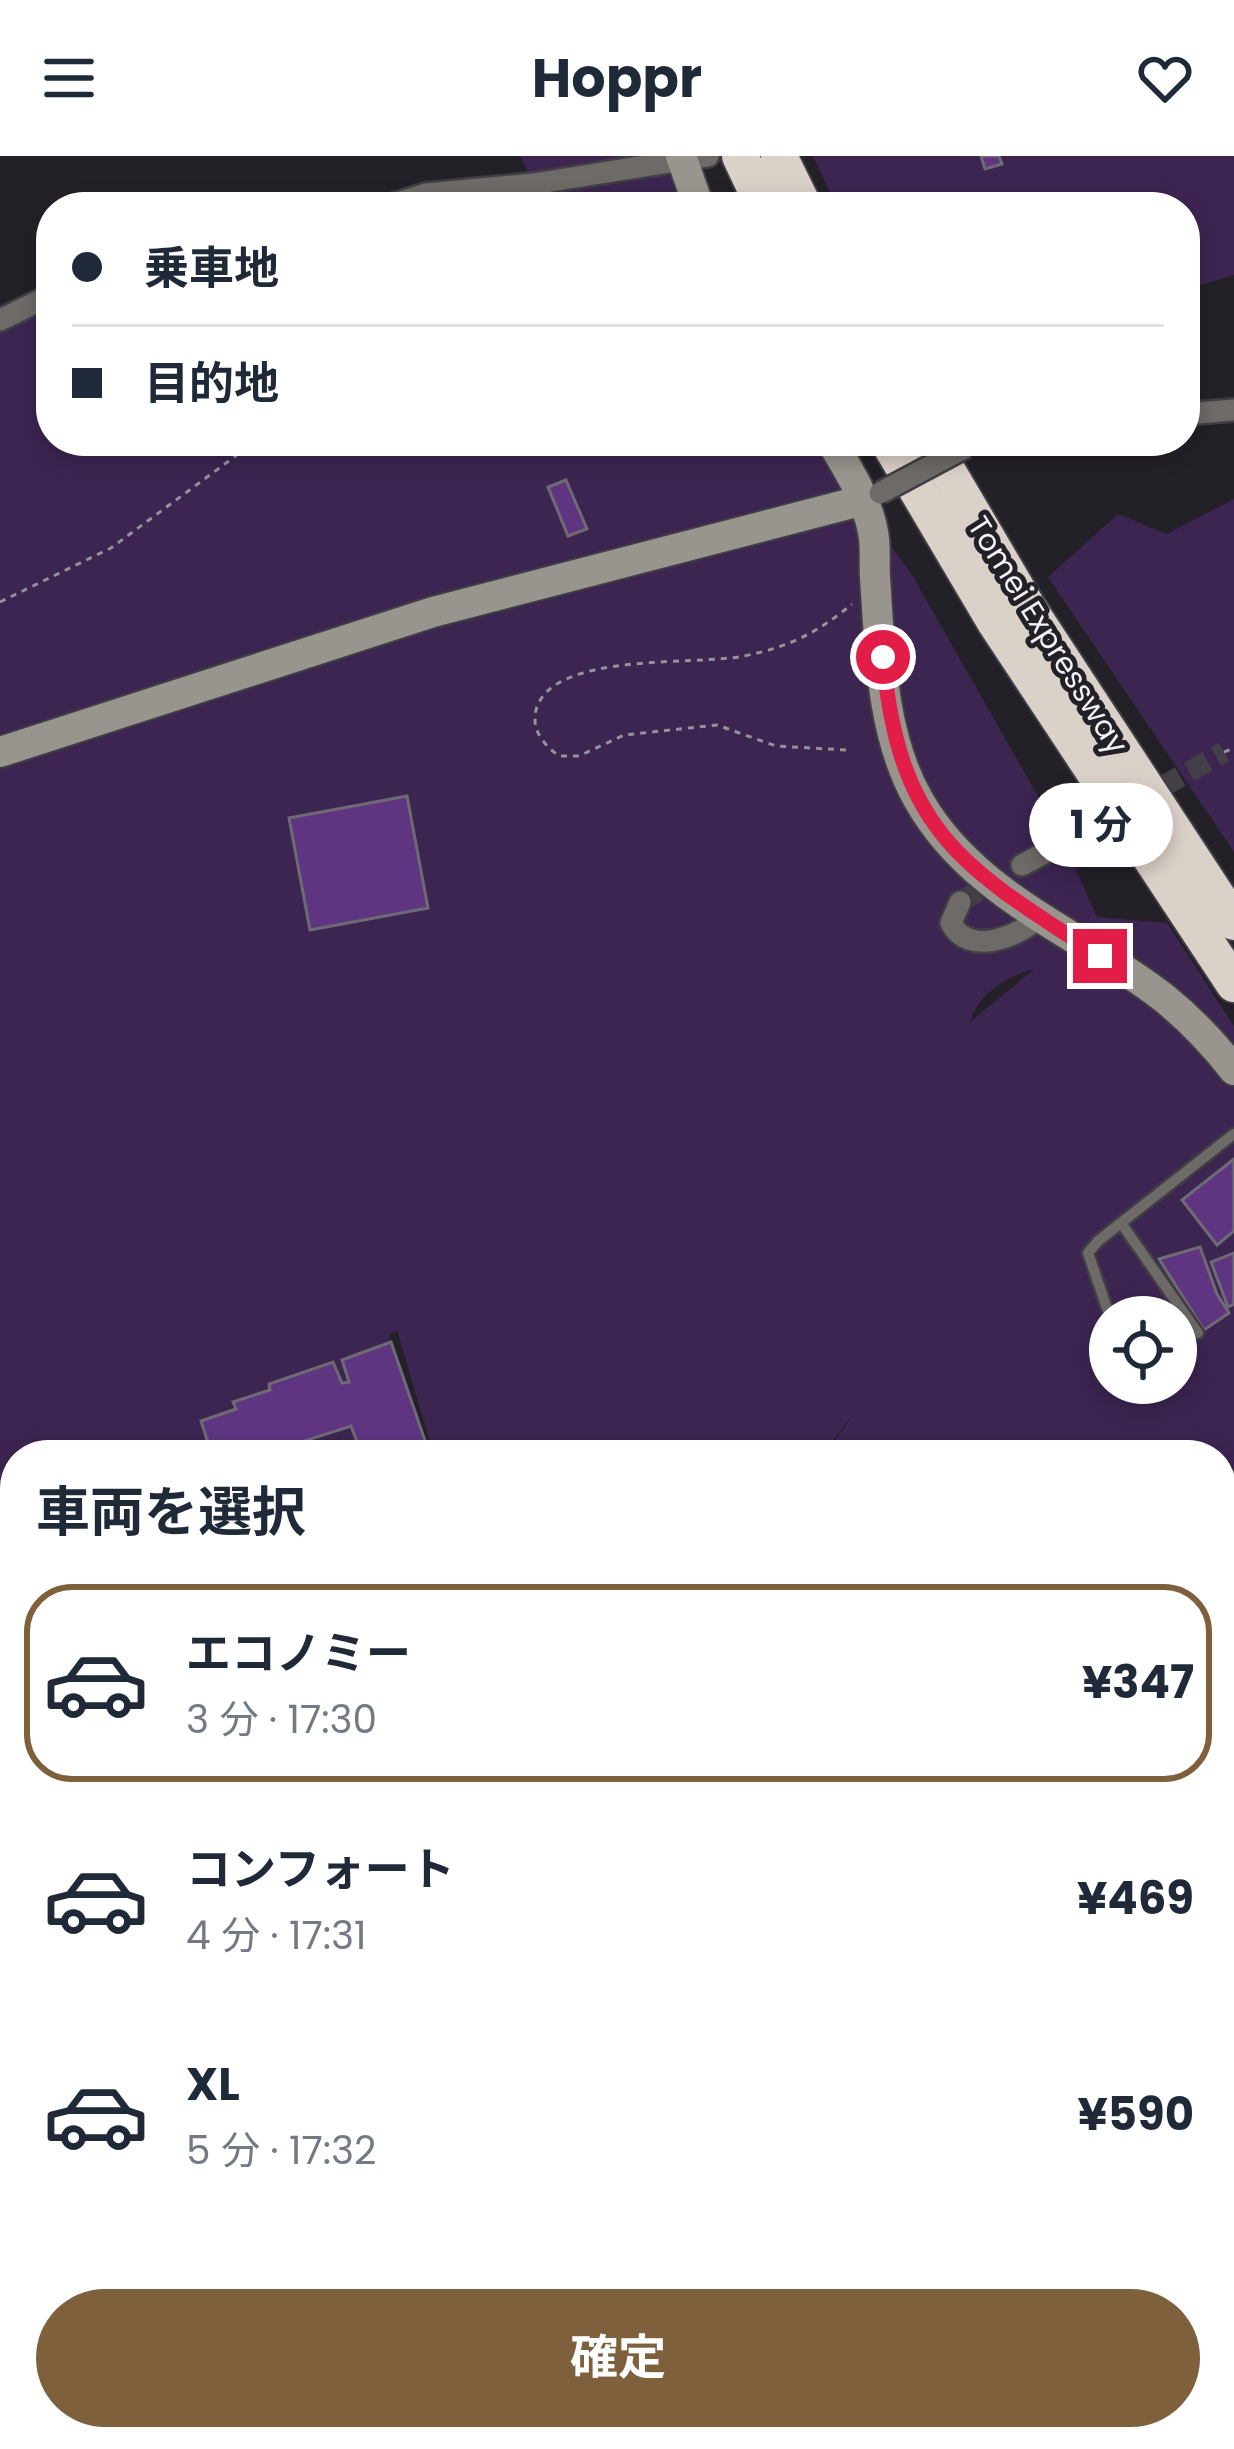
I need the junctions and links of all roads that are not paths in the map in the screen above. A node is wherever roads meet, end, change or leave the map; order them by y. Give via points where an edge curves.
1 (740, 156) edge
2 (779, 156) edge
3 (694, 158) edge
4 (447, 192) edge
5 (697, 192) edge
6 (757, 192) edge
7 (797, 192) edge
8 (36, 302) edge
9 (0, 320) edge
10 (1234, 410) edge
11 (1200, 413) edge
12 (842, 456) edge
13 (897, 456) edge
14 (939, 456) edge
15 (952, 456) edge
16 (872, 497) junction
17 (0, 752) edge
18 (1054, 848) tunnel mouth
19 (1022, 865) tunnel mouth
20 (960, 902) dead end
21 (1040, 917) junction
22 (1234, 922) edge
23 (1234, 984) edge
24 (1234, 1070) edge
25 (1234, 1134) edge
26 (1121, 1223) junction
27 (1103, 1296) edge
28 (1198, 1333) dead end

1 - 6 highway
2 - 7 highway
3 - 4 street
3 - 5 street
8 - 9 street
10 - 11 street
12 - 16 street
13 - 23 highway, Tomei Expressway via 995,622
14 - 22 highway, Tomei Expressway
15 - 16 street, bridge
16 - 17 street via 433,612
16 - 21 street via 901,765 935,827 976,872
18 - 19 street
20 - 21 street via 951,922 972,940 1021,935
21 - 24 street via 1161,996
25 - 26 lane
26 - 27 lane via 1088,1253
26 - 28 lane

